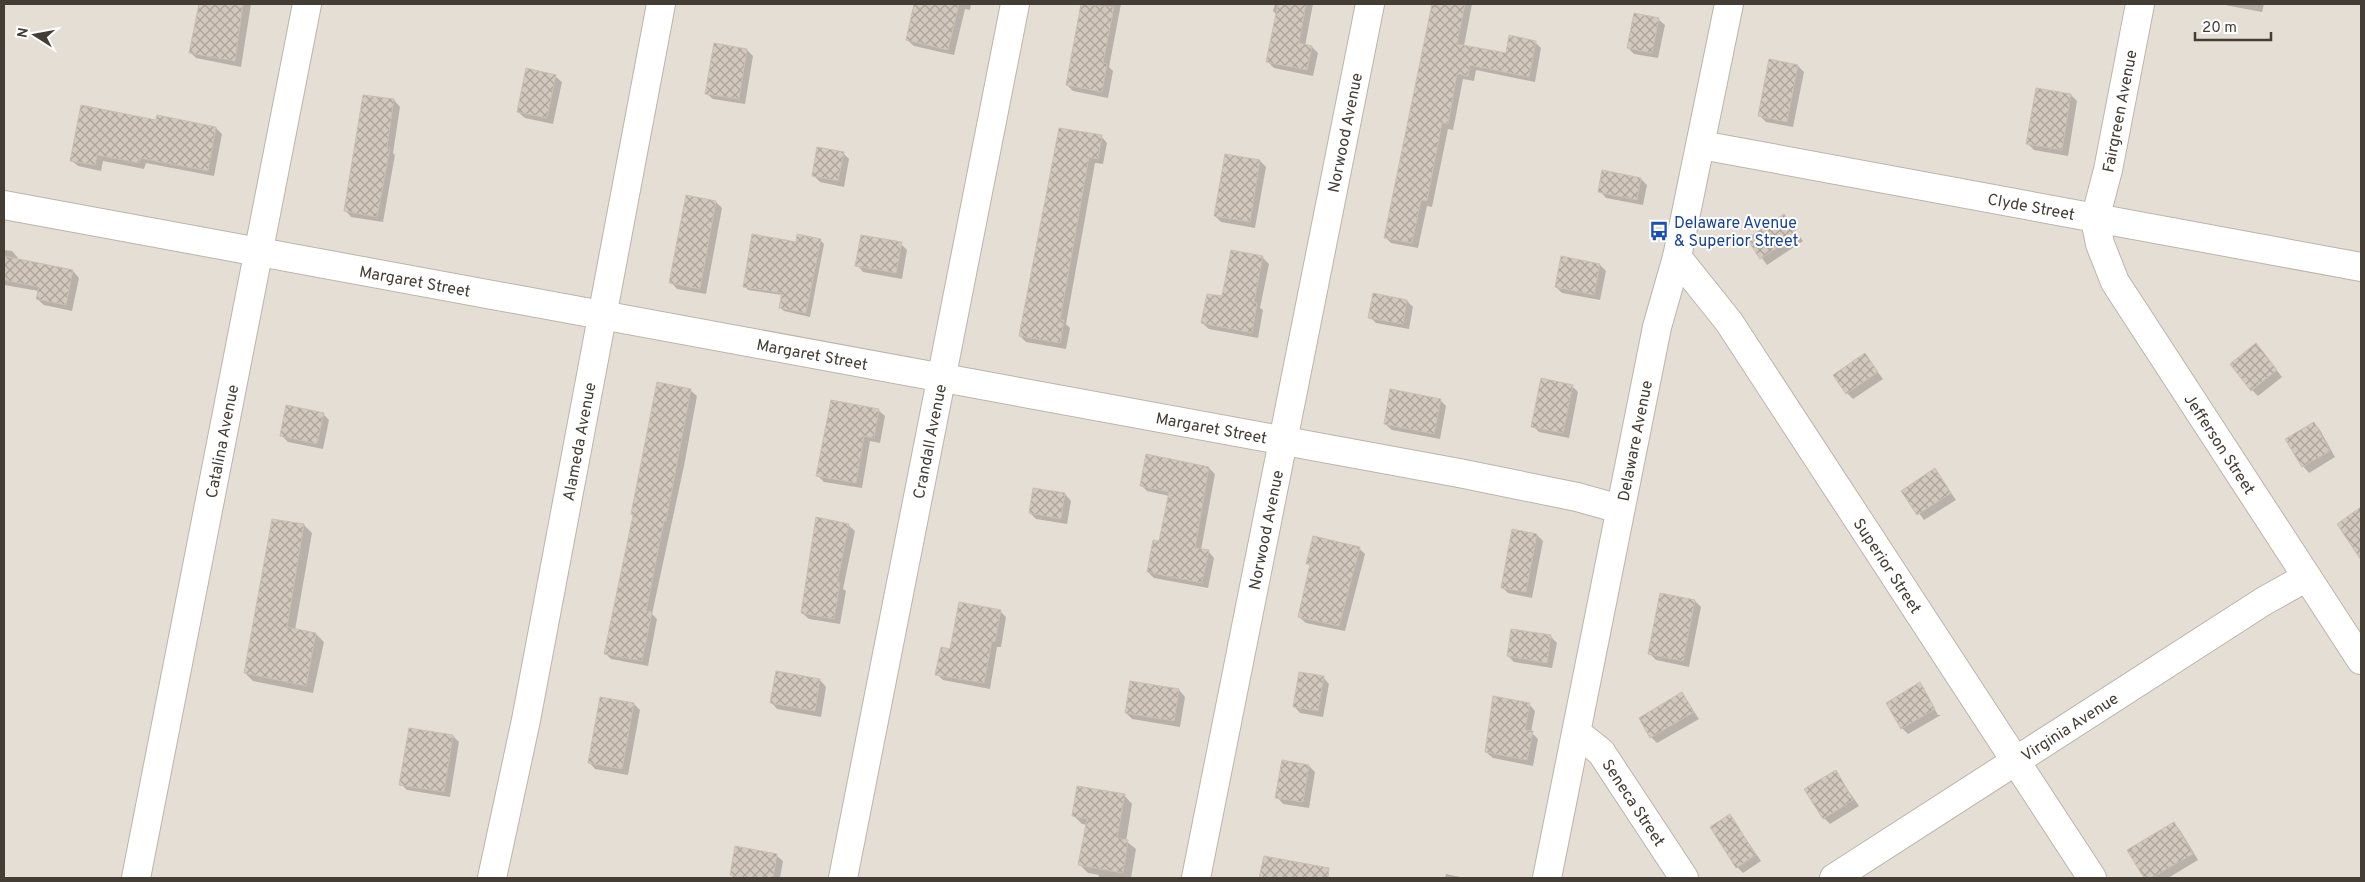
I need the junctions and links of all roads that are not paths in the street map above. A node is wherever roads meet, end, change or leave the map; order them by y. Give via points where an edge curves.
1 (307, 4) edge
2 (661, 4) edge
3 (1015, 4) edge
4 (1370, 4) edge
5 (1729, 4) edge
6 (2140, 4) edge
7 (1701, 145) junction
8 (4, 205) edge
9 (2096, 219) junction
10 (258, 251) junction
11 (1677, 257) junction
12 (2361, 267) edge
13 (601, 315) junction
14 (941, 378) junction
15 (1284, 442) junction
16 (1620, 509) junction
17 (2307, 577) junction
18 (2361, 660) edge
19 (1577, 734) junction
20 (2016, 761) junction
21 (136, 878) edge
22 (492, 878) edge
23 (843, 878) edge
24 (1196, 878) edge
25 (1547, 878) edge
26 (1684, 878) edge
27 (1834, 878) edge
28 (2092, 878) edge

1 - 10 street, Catalina Avenue
2 - 13 street, Alameda Avenue
3 - 14 street, Crandall Avenue
4 - 15 street, Norwood Avenue
5 - 7 street, Delaware Avenue
6 - 9 street, Fairgreen Avenue
7 - 9 street, Clyde Street
7 - 11 street, Delaware Avenue
8 - 10 street, Margaret Street
9 - 12 street, Clyde Street
9 - 17 street, Jefferson Street via 2100,244 2115,282
10 - 13 street, Margaret Street
10 - 21 street, Catalina Avenue
11 - 16 street, Delaware Avenue via 1656,327
11 - 20 street, Superior Street via 1729,322
13 - 14 street, Margaret Street
13 - 22 street, Alameda Avenue via 526,720
14 - 15 street, Margaret Street
14 - 23 street, Crandall Avenue
15 - 16 street, Margaret Street via 1459,473
15 - 24 street, Norwood Avenue
16 - 19 street, Delaware Avenue
17 - 18 street, Jefferson Street
17 - 20 street, Virginia Avenue via 2264,601
19 - 25 street, Delaware Avenue
19 - 26 street, Seneca Street via 1600,752
20 - 27 street, Virginia Avenue
20 - 28 street, Superior Street

